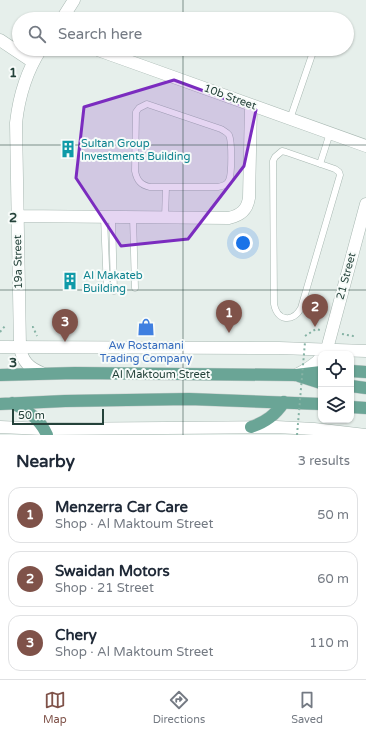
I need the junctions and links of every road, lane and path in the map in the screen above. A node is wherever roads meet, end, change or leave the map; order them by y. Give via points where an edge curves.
1 (74, 0) edge
2 (66, 12) edge
3 (0, 40) edge
4 (12, 48) edge
5 (24, 56) edge
6 (37, 56) edge
7 (114, 56) edge
8 (311, 56) edge
9 (33, 62) junction
10 (251, 105) junction
11 (290, 119) junction
12 (330, 133) junction
13 (366, 146) edge
14 (320, 164) junction
15 (166, 187) junction
16 (365, 209) edge
17 (17, 216) junction
18 (108, 217) junction
19 (133, 217) junction
20 (165, 218) junction
21 (135, 288) dead end
22 (107, 290) dead end
23 (114, 291) dead end
24 (306, 342) dead end
25 (0, 347) edge
26 (20, 347) junction
27 (327, 351) edge
28 (366, 352) edge
29 (318, 353) edge
30 (354, 353) edge
31 (318, 361) edge
32 (318, 372) edge
33 (42, 373) junction
34 (0, 375) edge
35 (296, 375) junction
36 (318, 381) edge
37 (354, 386) edge
38 (366, 388) edge
39 (284, 402) junction
40 (6, 403) edge
41 (318, 404) edge
42 (354, 407) edge
43 (366, 408) edge
44 (0, 427) edge
45 (251, 427) junction
46 (88, 428) junction
47 (46, 432) edge
48 (77, 435) edge
49 (297, 435) edge
50 (366, 435) edge

1 - 2 street
3 - 4 street
5 - 9 street
6 - 9 street, 19a Street
7 - 10 street, 10b Street
8 - 11 lane
9 - 17 street, 19a Street via 18,103
10 - 11 street, 10b Street
10 - 20 street via 249,198 243,212 229,218
11 - 12 street, 10b Street
12 - 13 street, 10b Street
12 - 14 lane
14 - 14 lane via 282,151 274,161 274,304 275,310 283,317 294,317 301,308 340,175 337,170
15 - 15 lane via 218,187 227,183 231,174 230,137 221,129 147,104 136,112 136,177 144,186
15 - 20 lane
16 - 27 street, 21 Street
17 - 18 street
17 - 26 street, 19a Street
18 - 19 street
18 - 22 lane
18 - 23 lane
19 - 20 street
19 - 21 lane
24 - 49 path, bridge
25 - 26 street
26 - 29 street via 231,347
26 - 33 street, 19a Street via 26,363 33,370
28 - 30 street
31 - 35 street
32 - 35 main road, Al Maktoum Street
33 - 34 main road, Al Maktoum Street
33 - 35 main road, Al Maktoum Street
35 - 36 main road
37 - 38 main road
39 - 40 main road via 189,399
39 - 41 main road
39 - 45 main road via 270,418
40 - 47 main road via 21,407 30,413
42 - 43 main road
44 - 47 street
45 - 46 street
45 - 50 street via 295,427
46 - 47 street
46 - 48 street

